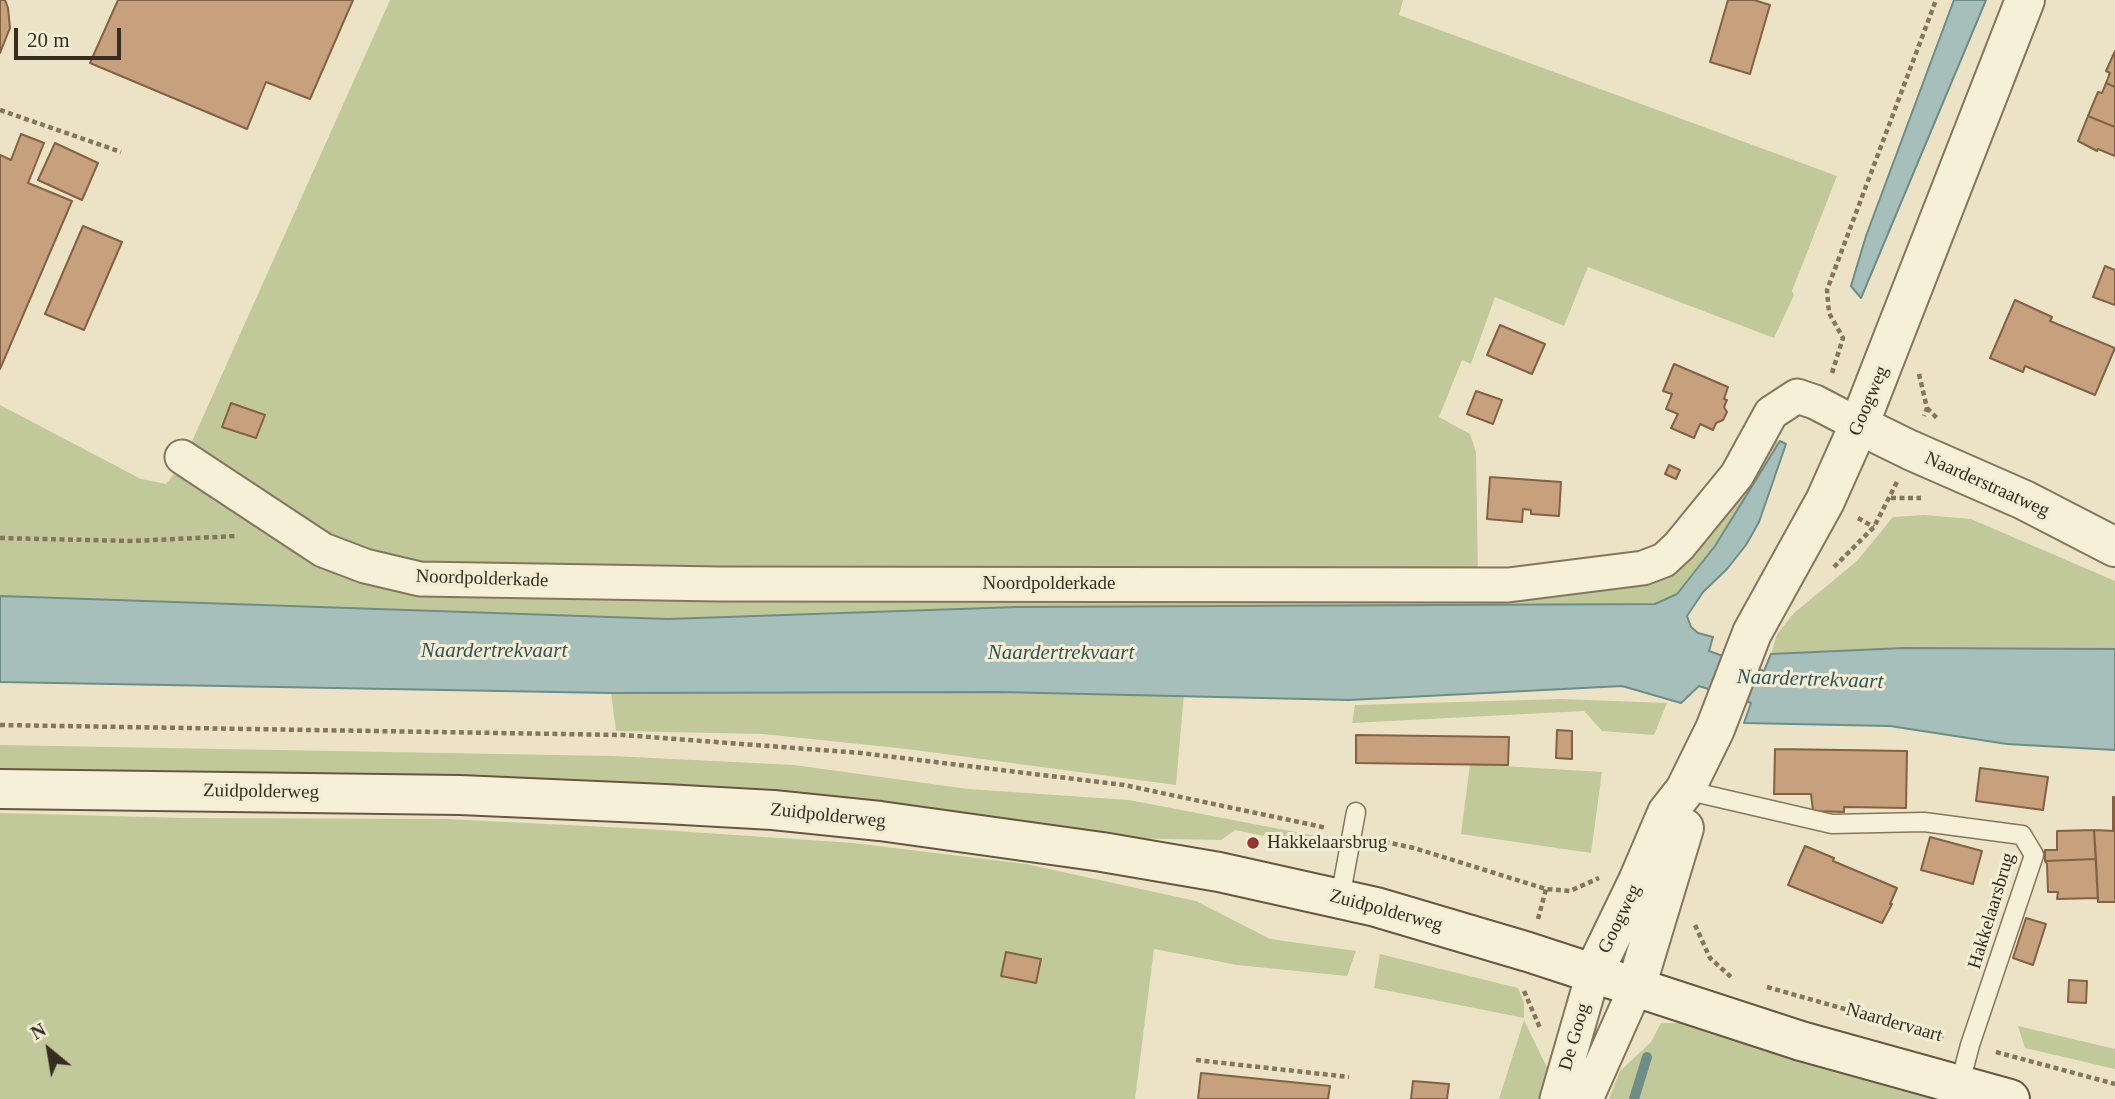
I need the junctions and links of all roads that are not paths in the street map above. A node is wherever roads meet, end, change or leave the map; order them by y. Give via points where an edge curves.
1 (2025, 0) edge
2 (1859, 425) junction
3 (182, 457) dead end
4 (2115, 547) edge
5 (0, 789) edge
6 (1685, 790) junction
7 (1356, 812) dead end
8 (1340, 898) junction
9 (1593, 974) junction
10 (1636, 987) junction
11 (1959, 1087) junction
12 (1557, 1099) edge
13 (1586, 1099) edge
14 (2010, 1099) edge

1 - 2 main road, Googweg
2 - 3 street, Noordpolderkade via 1797,396 1771,413 1737,475 1664,560 1643,568 1508,585 420,579 323,550
2 - 4 main road, Naarderstraatweg
2 - 6 main road, Googweg via 1825,501 1752,633 1715,729
5 - 8 main road, Zuidpolderweg via 557,798 773,810 1077,848
6 - 9 main road, Googweg via 1667,813
6 - 10 main road, Googweg via 1687,817
6 - 11 lane, Hakkelaarsbrug via 1832,824 1924,822 2022,835 2034,855
7 - 8 lane
8 - 9 main road, Zuidpolderweg
9 - 10 main road, Zuidpolderweg
9 - 12 street, De Goog
10 - 11 main road
10 - 13 street, De Goog
11 - 14 main road

